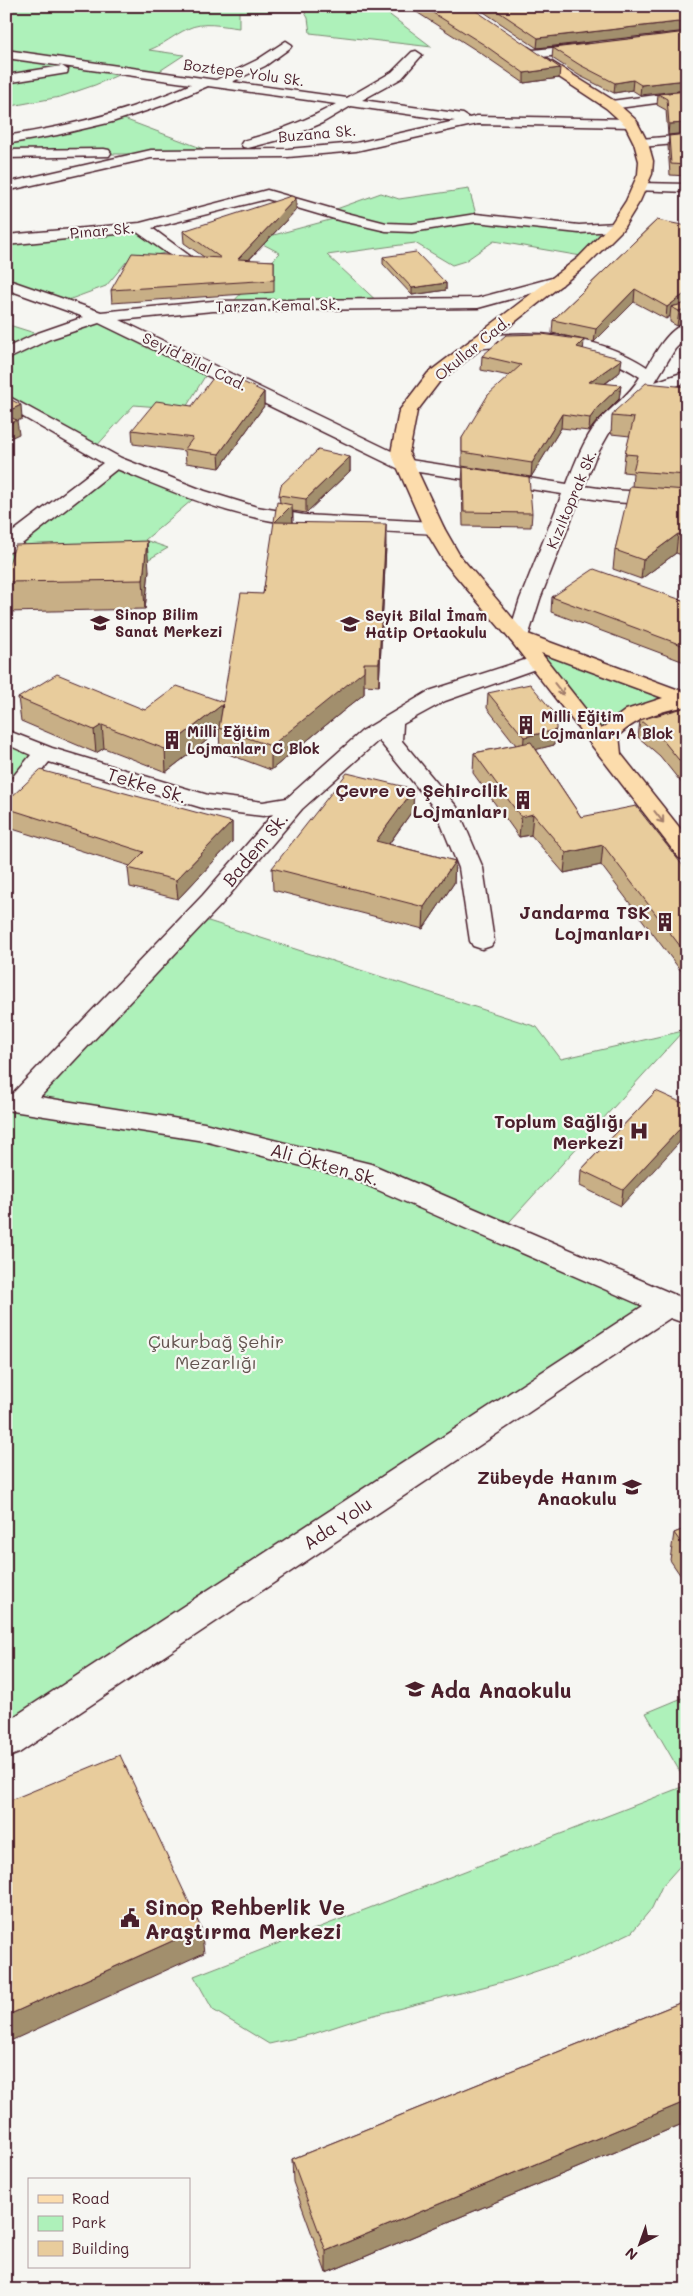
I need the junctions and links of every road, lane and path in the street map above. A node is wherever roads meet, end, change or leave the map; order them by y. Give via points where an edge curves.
1 (286, 44) dead end
2 (517, 44) edge
3 (605, 46) edge
4 (6, 54) edge
5 (533, 54) junction
6 (416, 55) dead end
7 (86, 65) junction
8 (6, 79) edge
9 (204, 83) junction
10 (217, 84) junction
11 (687, 95) edge
12 (348, 102) junction
13 (610, 105) junction
14 (477, 120) junction
15 (631, 122) junction
16 (687, 139) edge
17 (6, 140) edge
18 (641, 143) junction
19 (6, 154) edge
20 (150, 154) junction
21 (191, 154) junction
22 (6, 187) edge
23 (640, 187) junction
24 (687, 188) edge
25 (140, 227) junction
26 (617, 227) junction
27 (6, 240) edge
28 (193, 265) edge
29 (556, 282) junction
30 (6, 284) edge
31 (100, 317) junction
32 (687, 328) edge
33 (476, 344) junction
34 (6, 355) edge
35 (650, 376) junction
36 (687, 376) edge
37 (640, 393) junction
38 (6, 400) edge
39 (115, 462) junction
40 (405, 465) junction
41 (573, 490) junction
42 (687, 501) edge
43 (434, 528) junction
44 (6, 547) edge
45 (518, 637) junction
46 (538, 662) junction
47 (687, 700) edge
48 (392, 721) junction
49 (6, 736) edge
50 (44, 753) junction
51 (610, 755) junction
52 (6, 800) edge
53 (294, 804) junction
54 (687, 853) edge
55 (482, 941) dead end
56 (13, 1102) edge
57 (677, 1308) edge
58 (6, 1742) edge

1 - 10 street via 260,63
2 - 5 main road, Okullar Cad.
3 - 5 street
4 - 7 street, Boztepe Yolu Sk.
5 - 13 main road, Okullar Cad.
6 - 12 street via 397,75
7 - 8 street
7 - 9 street, Boztepe Yolu Sk.
9 - 10 street, Boztepe Yolu Sk.
9 - 17 street via 116,116
10 - 12 street, Boztepe Yolu Sk.
11 - 13 street
12 - 14 street, Boztepe Yolu Sk.
12 - 21 street via 282,135
13 - 15 main road, Okullar Cad.
14 - 15 street, Buzana Sk.
14 - 21 street, Buzana Sk. via 356,147 288,153
15 - 18 main road, Okullar Cad.
16 - 18 street
18 - 23 main road, Okullar Cad. via 646,161
19 - 20 street
20 - 21 street, Buzana Sk.
20 - 22 street, Buzana Sk.
23 - 24 street
23 - 26 main road, Okullar Cad.
25 - 26 street, Pınar Sk. via 267,194 386,227 412,228 476,218 579,229
25 - 27 street, Pınar Sk.
25 - 28 street
26 - 29 main road, Okullar Cad.
29 - 31 street, Tarzan Kemal Sk. via 478,303 213,306
29 - 33 main road, Okullar Cad.
30 - 31 street, Seyid Bilal Cad.
31 - 34 street, Tarzan Kemal Sk. via 44,336
31 - 40 street, Seyid Bilal Cad.
32 - 35 street via 668,346
33 - 35 street via 521,339 563,341 630,360
33 - 40 main road, Okullar Cad. via 434,377 408,411 400,453
35 - 37 street
36 - 37 street, Kızıltoprak Sk.
37 - 41 street, Kızıltoprak Sk. via 605,425
38 - 39 street
39 - 43 street via 198,495 254,512 304,521
39 - 44 street
40 - 41 street, Seyid Bilal Cad.
40 - 43 main road, Okullar Cad.
41 - 42 street, Seyid Bilal Cad.
41 - 45 street, Kızıltoprak Sk.
43 - 45 main road, Okullar Cad. via 452,559
45 - 46 main road, Okullar Cad.
45 - 47 main road
46 - 48 street, Badem Sk. via 437,696
46 -> 51 main road, Okullar Cad.
47 - 51 main road via 647,708 620,720 608,734
48 - 53 street, Badem Sk. via 370,736
48 - 55 street via 391,742 446,807 471,868
49 - 50 street, Tekke Sk.
50 - 52 street
50 - 53 street, Tekke Sk. via 206,802 263,810
51 -> 54 main road, Okullar Cad.
53 - 56 street, Badem Sk. via 212,900
56 - 57 street, Ali Ökten Sk. via 204,1132 361,1171
57 - 58 street, Ada Yolu

